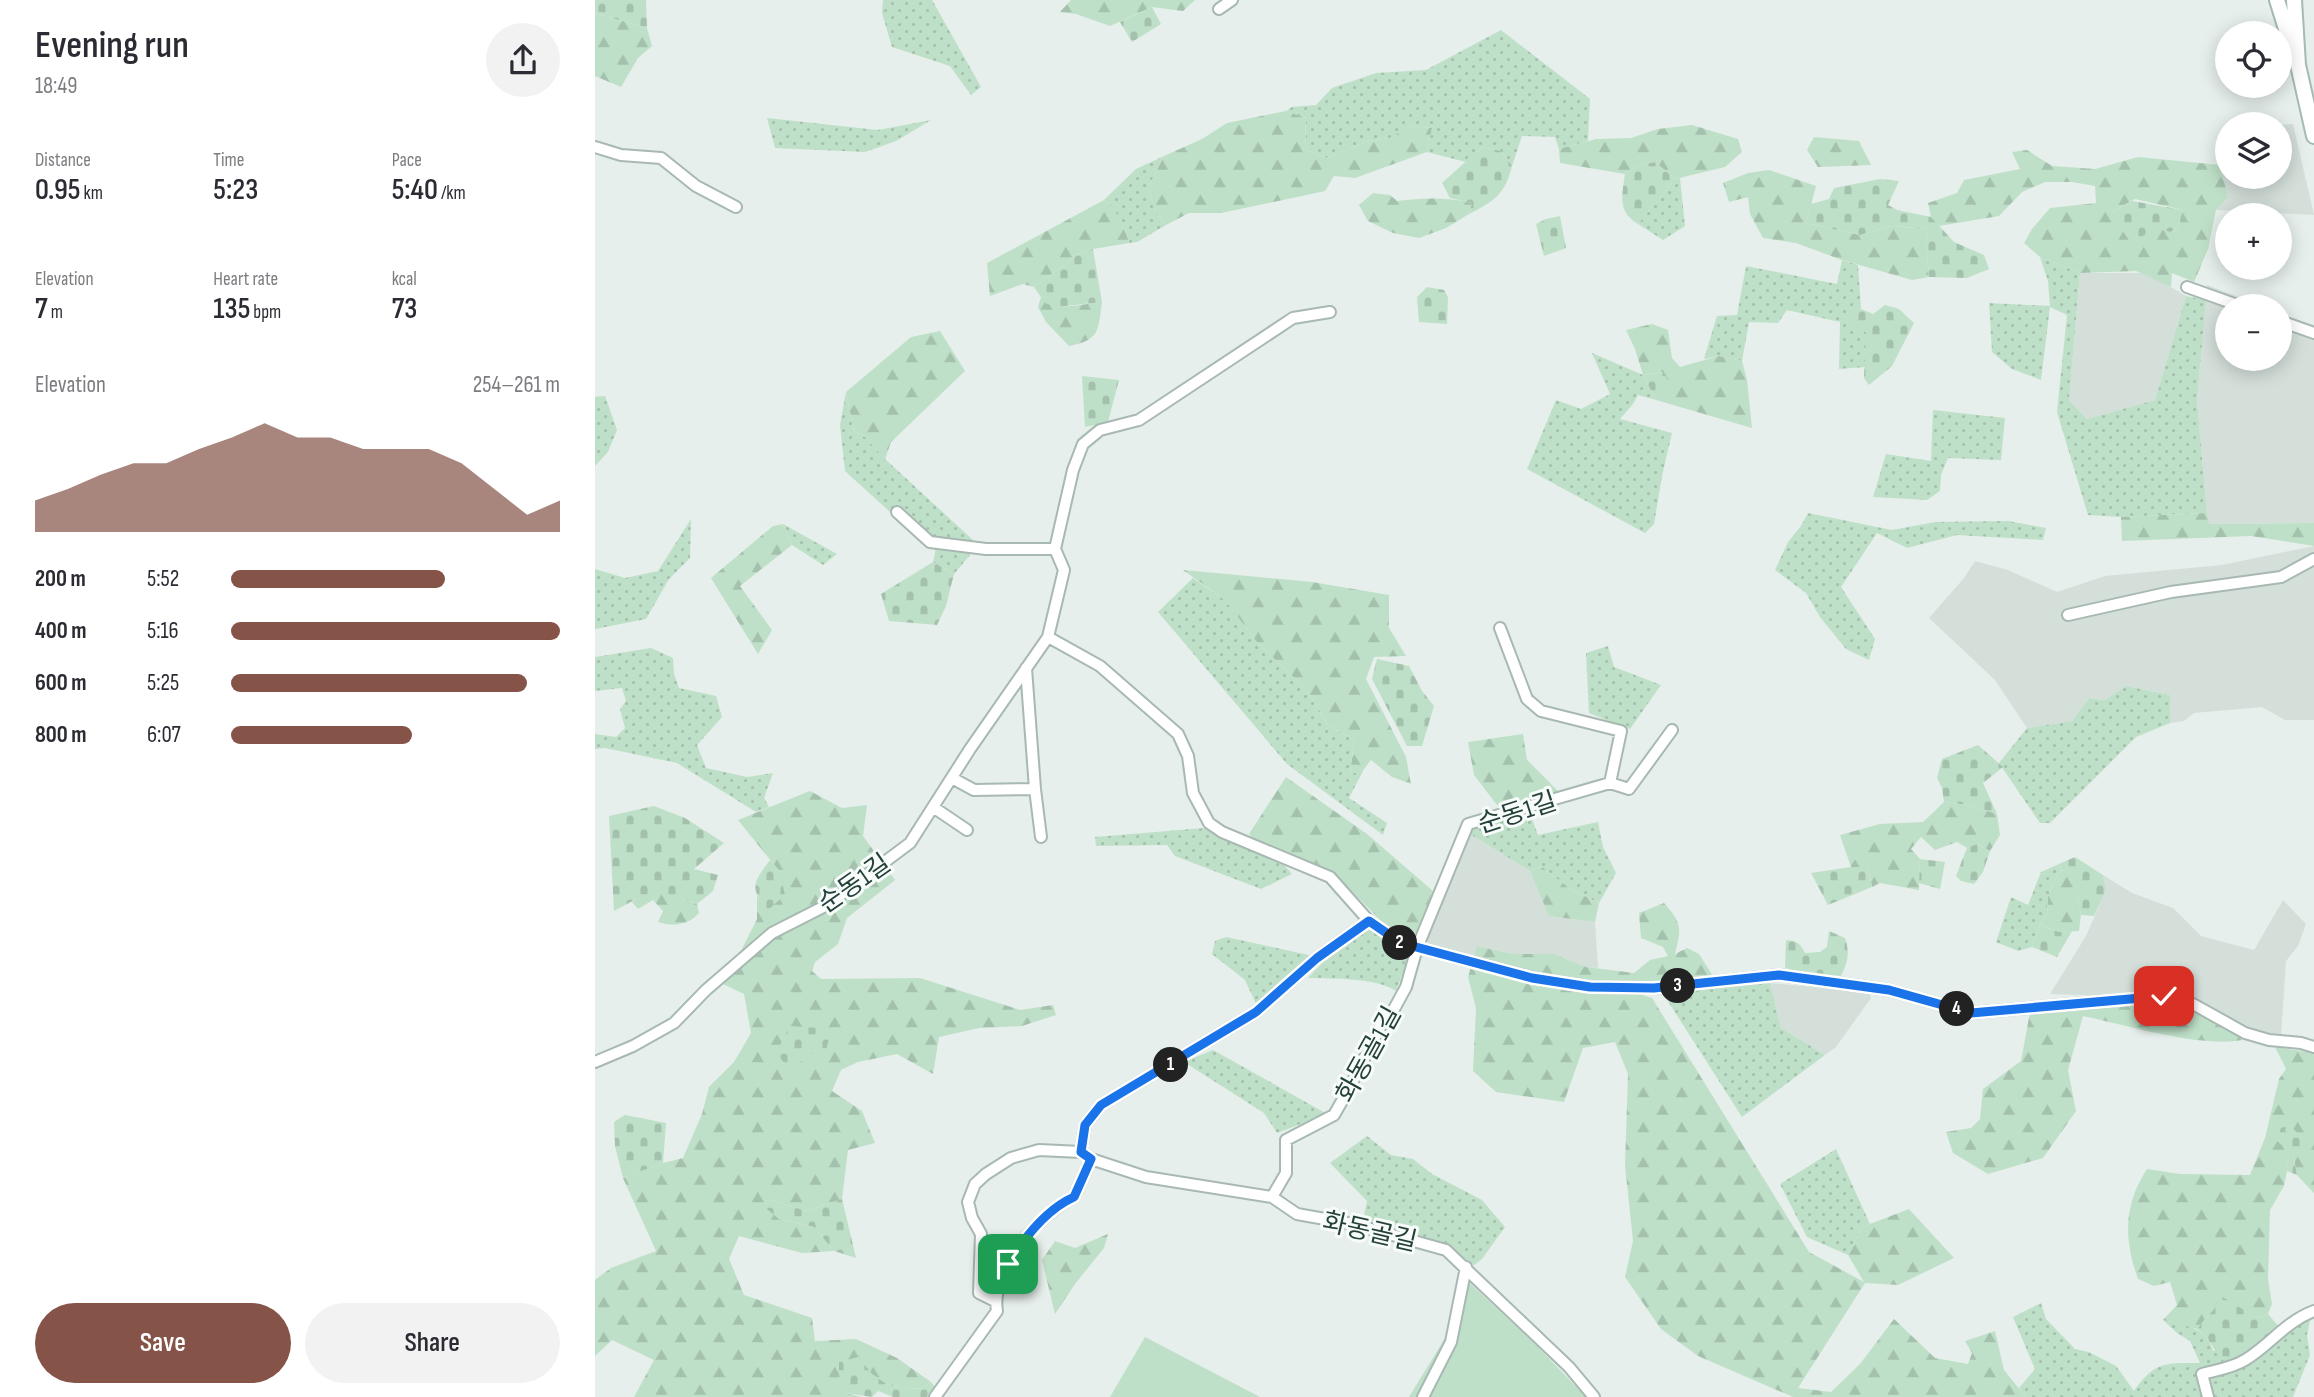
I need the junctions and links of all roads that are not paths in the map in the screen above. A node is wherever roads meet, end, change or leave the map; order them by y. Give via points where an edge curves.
1 (1232, 0) edge
2 (2277, 0) edge
3 (2294, 0) edge
4 (1219, 9) dead end
5 (2298, 65) junction
6 (2314, 136) edge
7 (595, 147) edge
8 (736, 206) dead end
9 (2187, 287) dead end
10 (2215, 297) edge
11 (1330, 312) dead end
12 (2292, 325) edge
13 (2314, 333) edge
14 (897, 512) dead end
15 (1055, 549) junction
16 (2314, 559) edge
17 (2068, 615) dead end
18 (1500, 628) dead end
19 (1048, 636) junction
20 (1026, 668) junction
21 (1672, 730) dead end
22 (952, 778) junction
23 (1610, 783) junction
24 (1035, 789) junction
25 (933, 807) junction
26 (967, 831) dead end
27 (1041, 836) dead end
28 (1369, 921) junction
29 (1417, 948) junction
30 (2314, 1046) edge
31 (595, 1062) edge
32 (1086, 1156) junction
33 (1272, 1197) junction
34 (1467, 1267) junction
35 (995, 1301) junction
36 (2314, 1311) edge
37 (935, 1397) edge
38 (1423, 1397) edge
39 (1594, 1397) edge
40 (2208, 1397) edge

1 - 4 street
2 - 5 main road
3 - 5 main road
5 - 6 main road
7 - 8 street via 621,155 661,158 696,186
9 - 10 street
11 - 15 street via 1293,318 1139,420 1100,430 1083,444
12 - 13 street
14 - 15 street via 930,542 986,549
15 - 19 street, 순동1길 via 1064,570
16 - 17 street via 2281,578 2171,592
18 - 23 street via 1527,699 1541,711 1621,731
19 - 20 street, 순동1길
19 - 28 street via 1100,666 1178,734 1188,756 1193,793 1209,823 1330,877
20 - 22 street, 순동1길
20 - 24 street
21 - 23 street, 순동1길 via 1629,789
22 - 24 street via 974,790
22 - 25 street, 순동1길
23 - 29 street, 순동1길 via 1468,824
24 - 27 street
25 - 26 street
25 - 31 street, 순동1길 via 910,843 827,905 772,933 674,1023
28 - 29 street
28 - 32 street via 1317,958 1256,1012 1101,1105 1085,1125
29 - 30 street via 1532,978 1590,987 1654,988 1779,975 1889,990 1971,1013 2164,996 2193,1004 2245,1033
29 - 33 street, 화동골1길 via 1406,987 1334,1115 1286,1140 1286,1173
32 - 33 street via 1146,1177
32 - 35 street via 1074,1197 1059,1204 1022,1242 1008,1264
32 - 35 street via 1039,1150 1011,1158 975,1184 968,1202 981,1234 979,1293
33 - 34 street, 화동골길 via 1297,1214 1446,1250
34 - 38 street via 1451,1342
34 - 39 street, 화동골길
35 - 37 street via 997,1311
36 - 40 street via 2288,1324 2247,1359 2202,1374

